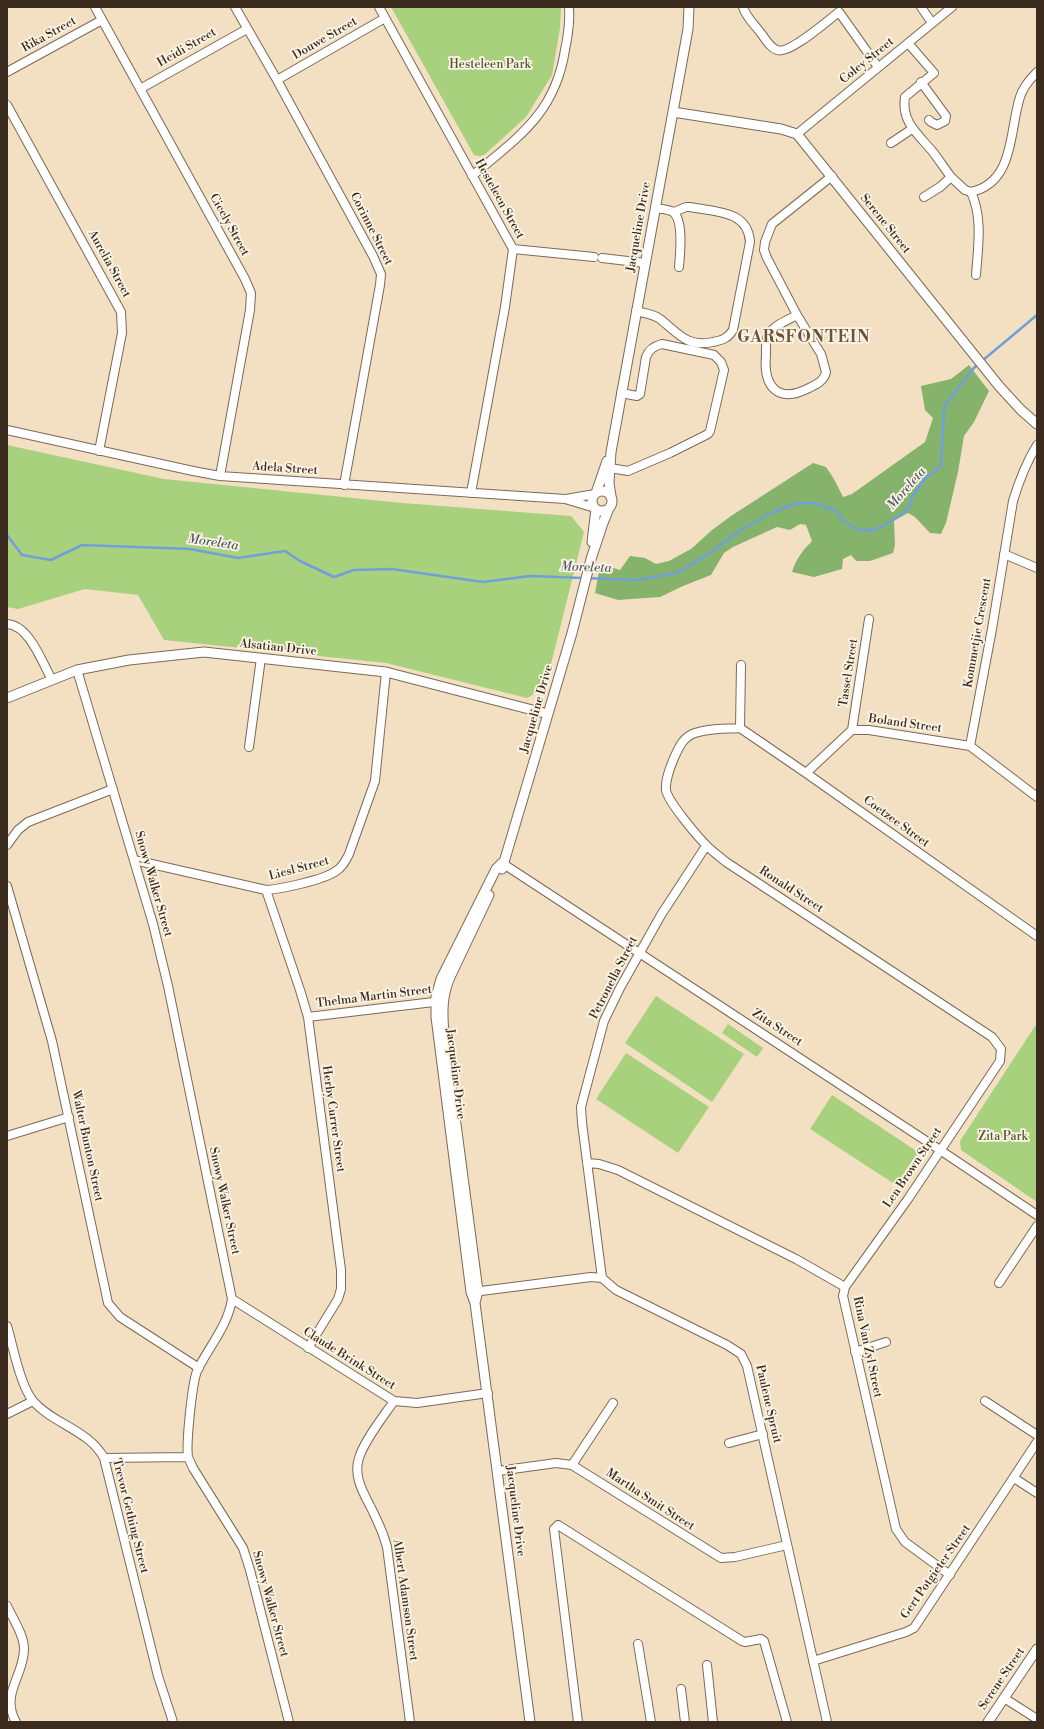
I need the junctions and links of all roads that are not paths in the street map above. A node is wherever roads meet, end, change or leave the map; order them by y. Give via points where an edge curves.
1 (95, 7) edge
2 (235, 7) edge
3 (379, 7) edge
4 (569, 7) edge
5 (689, 7) edge
6 (743, 7) edge
7 (921, 7) edge
8 (952, 7) edge
9 (837, 10) edge
10 (385, 18) junction
11 (102, 20) junction
12 (932, 23) junction
13 (246, 29) junction
14 (908, 42) junction
15 (878, 67) junction
16 (7, 72) edge
17 (1037, 72) edge
18 (277, 80) junction
19 (922, 82) junction
20 (140, 89) junction
21 (7, 105) edge
22 (673, 112) junction
23 (929, 120) dead end
24 (912, 128) junction
25 (798, 134) junction
26 (891, 143) dead end
27 (472, 176) junction
28 (832, 176) junction
29 (951, 177) junction
30 (971, 192) junction
31 (924, 198) dead end
32 (655, 208) junction
33 (674, 212) junction
34 (513, 249) junction
35 (645, 263) junction
36 (679, 267) dead end
37 (976, 275) dead end
38 (636, 311) junction
39 (797, 315) junction
40 (621, 393) junction
41 (1037, 424) edge
42 (7, 430) edge
43 (1037, 445) edge
44 (99, 451) junction
45 (611, 452) junction
46 (610, 468) junction
47 (220, 476) junction
48 (344, 485) junction
49 (471, 493) junction
50 (596, 493) junction
51 (611, 496) junction
52 (565, 499) junction
53 (595, 508) junction
54 (609, 508) junction
55 (1004, 554) junction
56 (591, 560) junction
57 (1037, 568) edge
58 (869, 619) dead end
59 (7, 624) edge
60 (261, 658) junction
61 (741, 666) dead end
62 (77, 670) junction
63 (386, 672) junction
64 (52, 680) junction
65 (7, 698) edge
66 (548, 714) junction
67 (740, 728) junction
68 (852, 730) junction
69 (970, 746) junction
70 (249, 747) dead end
71 (806, 773) junction
72 (113, 789) junction
73 (1037, 797) edge
74 (7, 845) edge
75 (706, 846) junction
76 (134, 860) junction
77 (502, 863) junction
78 (7, 886) edge
79 (266, 890) junction
80 (1037, 936) edge
81 (640, 953) junction
82 (439, 1001) junction
83 (308, 1017) junction
84 (1000, 1061) joint
85 (69, 1117) junction
86 (7, 1136) edge
87 (940, 1150) junction
88 (587, 1163) junction
89 (1037, 1215) edge
90 (1037, 1226) edge
91 (602, 1278) junction
92 (999, 1283) dead end
93 (845, 1288) junction
94 (474, 1292) junction
95 (232, 1299) junction
96 (7, 1326) edge
97 (886, 1342) dead end
98 (308, 1348) junction
99 (855, 1352) junction
100 (199, 1368) junction
101 (488, 1393) junction
102 (33, 1400) junction
103 (985, 1400) dead end
104 (394, 1401) junction
105 (613, 1403) dead end
106 (7, 1414) edge
107 (762, 1434) junction
108 (1037, 1435) edge
109 (729, 1442) dead end
110 (1037, 1442) edge
111 (188, 1457) junction
112 (104, 1458) junction
113 (572, 1465) junction
114 (498, 1471) junction
115 (1014, 1478) junction
116 (1037, 1493) edge
117 (787, 1545) junction
118 (950, 1575) junction
119 (7, 1606) edge
120 (638, 1644) dead end
121 (1037, 1649) edge
122 (813, 1661) junction
123 (707, 1665) dead end
124 (681, 1689) dead end
125 (1004, 1698) junction
126 (1037, 1719) edge
127 (16, 1722) edge
128 (173, 1722) edge
129 (288, 1722) edge
130 (410, 1722) edge
131 (530, 1722) edge
132 (578, 1722) edge
133 (651, 1722) edge
134 (685, 1722) edge
135 (713, 1722) edge
136 (787, 1722) edge
137 (827, 1722) edge
138 (988, 1722) edge

1 - 11 street, Cicely Street
2 - 13 street, Corinne Street
3 - 10 street, Hesteleen Street
4 - 27 street via 567,38 560,75 545,107 522,134
5 - 22 street, Jacqueline Drive via 688,29
6 - 9 street via 747,16 772,47 780,51 798,43
7 - 12 street
8 - 12 street, Coley Street
9 - 15 street
10 - 18 street, Douwe Street
10 - 27 street, Hesteleen Street
11 - 16 street, Rika Street
11 - 20 street, Cicely Street
12 - 14 street, Coley Street
13 - 18 street, Corinne Street
13 - 20 street, Heidi Street
14 - 15 street, Coley Street
14 - 19 street via 934,73
15 - 25 street, Coley Street
17 - 30 street via 1020,96 1003,170 991,182
18 - 48 street, Corinne Street via 381,274
19 - 23 street via 946,116 945,121 937,125
19 - 24 street via 905,97 904,110
20 - 47 street, Cicely Street via 251,293
21 - 44 street, Aurelia Street via 121,312 122,333
22 - 25 street
22 - 32 street, Jacqueline Drive
24 - 26 street
24 - 29 street
25 - 28 street, Serene Street
27 - 34 street, Hesteleen Street
28 - 39 street via 772,224 765,242 767,258
28 - 41 street, Serene Street via 999,386
29 - 30 street
29 - 31 street
30 - 37 street via 980,234
32 - 33 street
32 - 35 street, Jacqueline Drive
33 - 36 street via 680,228
33 - 38 street via 686,206 732,215 740,218 750,231 733,330 721,341 693,344 659,318
34 - 35 street
34 - 49 street, Hesteleen Street
35 - 38 street, Jacqueline Drive
38 - 40 street, Jacqueline Drive
39 - 39 street via 771,332 767,339 765,374 773,388 784,394 800,393 821,382 826,372 821,354
40 - 45 street, Jacqueline Drive
40 - 46 street via 637,396 640,394 648,352 662,344 714,355 724,370 708,434 628,471
42 - 44 street, Adela Street
43 - 55 street, Kommetjie Crescent via 1018,481
44 - 47 street, Adela Street
45 - 46 street, Jacqueline Drive
45 - 50 street, Jacqueline Drive
46 - 51 street, Jacqueline Drive
47 - 48 street, Adela Street
48 - 49 street, Adela Street
49 - 52 street, Adela Street
50 - 51 street via 603,491
50 - 52 street, Adela Street
50 - 53 street via 592,502
51 - 54 street
52 - 53 street, Adela Street
53 - 54 street via 601,511
53 - 56 street, Jacqueline Drive
54 - 56 street, Jacqueline Drive
55 - 57 street
55 - 69 street, Kommetjie Crescent
56 - 66 street, Jacqueline Drive
58 - 68 street, Tassel Street
59 - 64 street via 16,625 25,633
60 - 62 street, Alsatian Drive via 193,653 129,660
60 - 63 street, Alsatian Drive
60 - 70 street
61 - 67 street
62 - 64 street, Alsatian Drive
62 - 72 street, Snowy Walker Street
63 - 66 street, Alsatian Drive
63 - 79 street, Liesl Street via 375,781 344,863 337,871 328,875
64 - 65 street, Alsatian Drive
66 - 77 street, Jacqueline Drive
67 - 71 street, Coetzee Street
67 - 75 street, Ronald Street via 714,730 689,736 683,741 670,767 666,783 667,794
68 - 69 street, Boland Street via 869,730
68 - 71 street, Boland Street
69 - 73 street
71 - 80 street, Coetzee Street
72 - 74 street via 28,822 13,835
72 - 76 street, Snowy Walker Street
75 - 81 street, Petronella Street via 661,915
75 - 84 street, Ronald Street via 726,862 992,1037 1001,1049
76 - 79 street, Liesl Street
76 - 95 street, Snowy Walker Street via 168,986
77 - 81 street, Zita Street
77 - 82 street, Jacqueline Drive via 496,869 441,979
78 - 85 street, Walter Bunton Street via 46,1017
79 - 83 street, Herby Currer Street
81 - 87 street, Zita Street
81 - 88 street, Petronella Street via 604,1021 587,1083 581,1107
82 - 83 street, Thelma Martin Street
82 - 94 street, Jacqueline Drive
83 - 98 street, Herby Currer Street via 342,1283 335,1305
84 - 87 street, Len Brown Street
85 - 86 street
85 - 100 street, Walter Bunton Street via 108,1303 120,1317
87 - 89 street, Zita Street
87 - 93 street, Len Brown Street
88 - 91 street, Petronella Street
88 - 93 street, Rina Van Zyl Street via 610,1168 636,1179 796,1259
90 - 92 street
91 - 94 street via 591,1277
91 - 107 street, Paulene Spruit via 616,1290 741,1354 748,1366
93 - 99 street, Rina Van Zyl Street via 844,1301
94 - 101 street, Jacqueline Drive
95 - 98 street, Claude Brink Street
95 - 100 street, Snowy Walker Street via 227,1316
96 - 102 street, Trevor Gething Street via 27,1390
97 - 99 street
98 - 104 street, Claude Brink Street
99 - 118 street, Rina Van Zyl Street via 897,1532 905,1542
100 - 111 street, Snowy Walker Street via 194,1387
101 - 104 street, Claude Brink Street via 417,1403
101 - 114 street, Jacqueline Drive
102 - 106 street
102 - 112 street, Trevor Gething Street via 43,1410 94,1443
103 - 108 street
104 - 130 street, Albert Adamson Street via 361,1453 357,1473 387,1547
105 - 113 street
107 - 109 street
107 - 117 street, Paulene Spruit
110 - 115 street, Gert Potgieter Street
111 - 112 street
111 - 129 street, Snowy Walker Street via 244,1552
112 - 128 street, Trevor Gething Street via 158,1676
113 - 114 street, Martha Smit Street via 556,1463
113 - 117 street, Martha Smit Street via 721,1558
114 - 131 street, Jacqueline Drive
115 - 116 street
115 - 118 street, Gert Potgieter Street
117 - 122 street, Paulene Spruit
118 - 122 street, Gert Potgieter Street via 917,1624 910,1630
119 - 127 street via 21,1636 24,1650 8,1702
120 - 133 street
121 - 125 street, Serene Street
122 - 137 street, Paulene Spruit
123 - 135 street
124 - 134 street
125 - 126 street
125 - 138 street, Serene Street
132 - 136 street via 554,1529 558,1525 742,1641 764,1641

